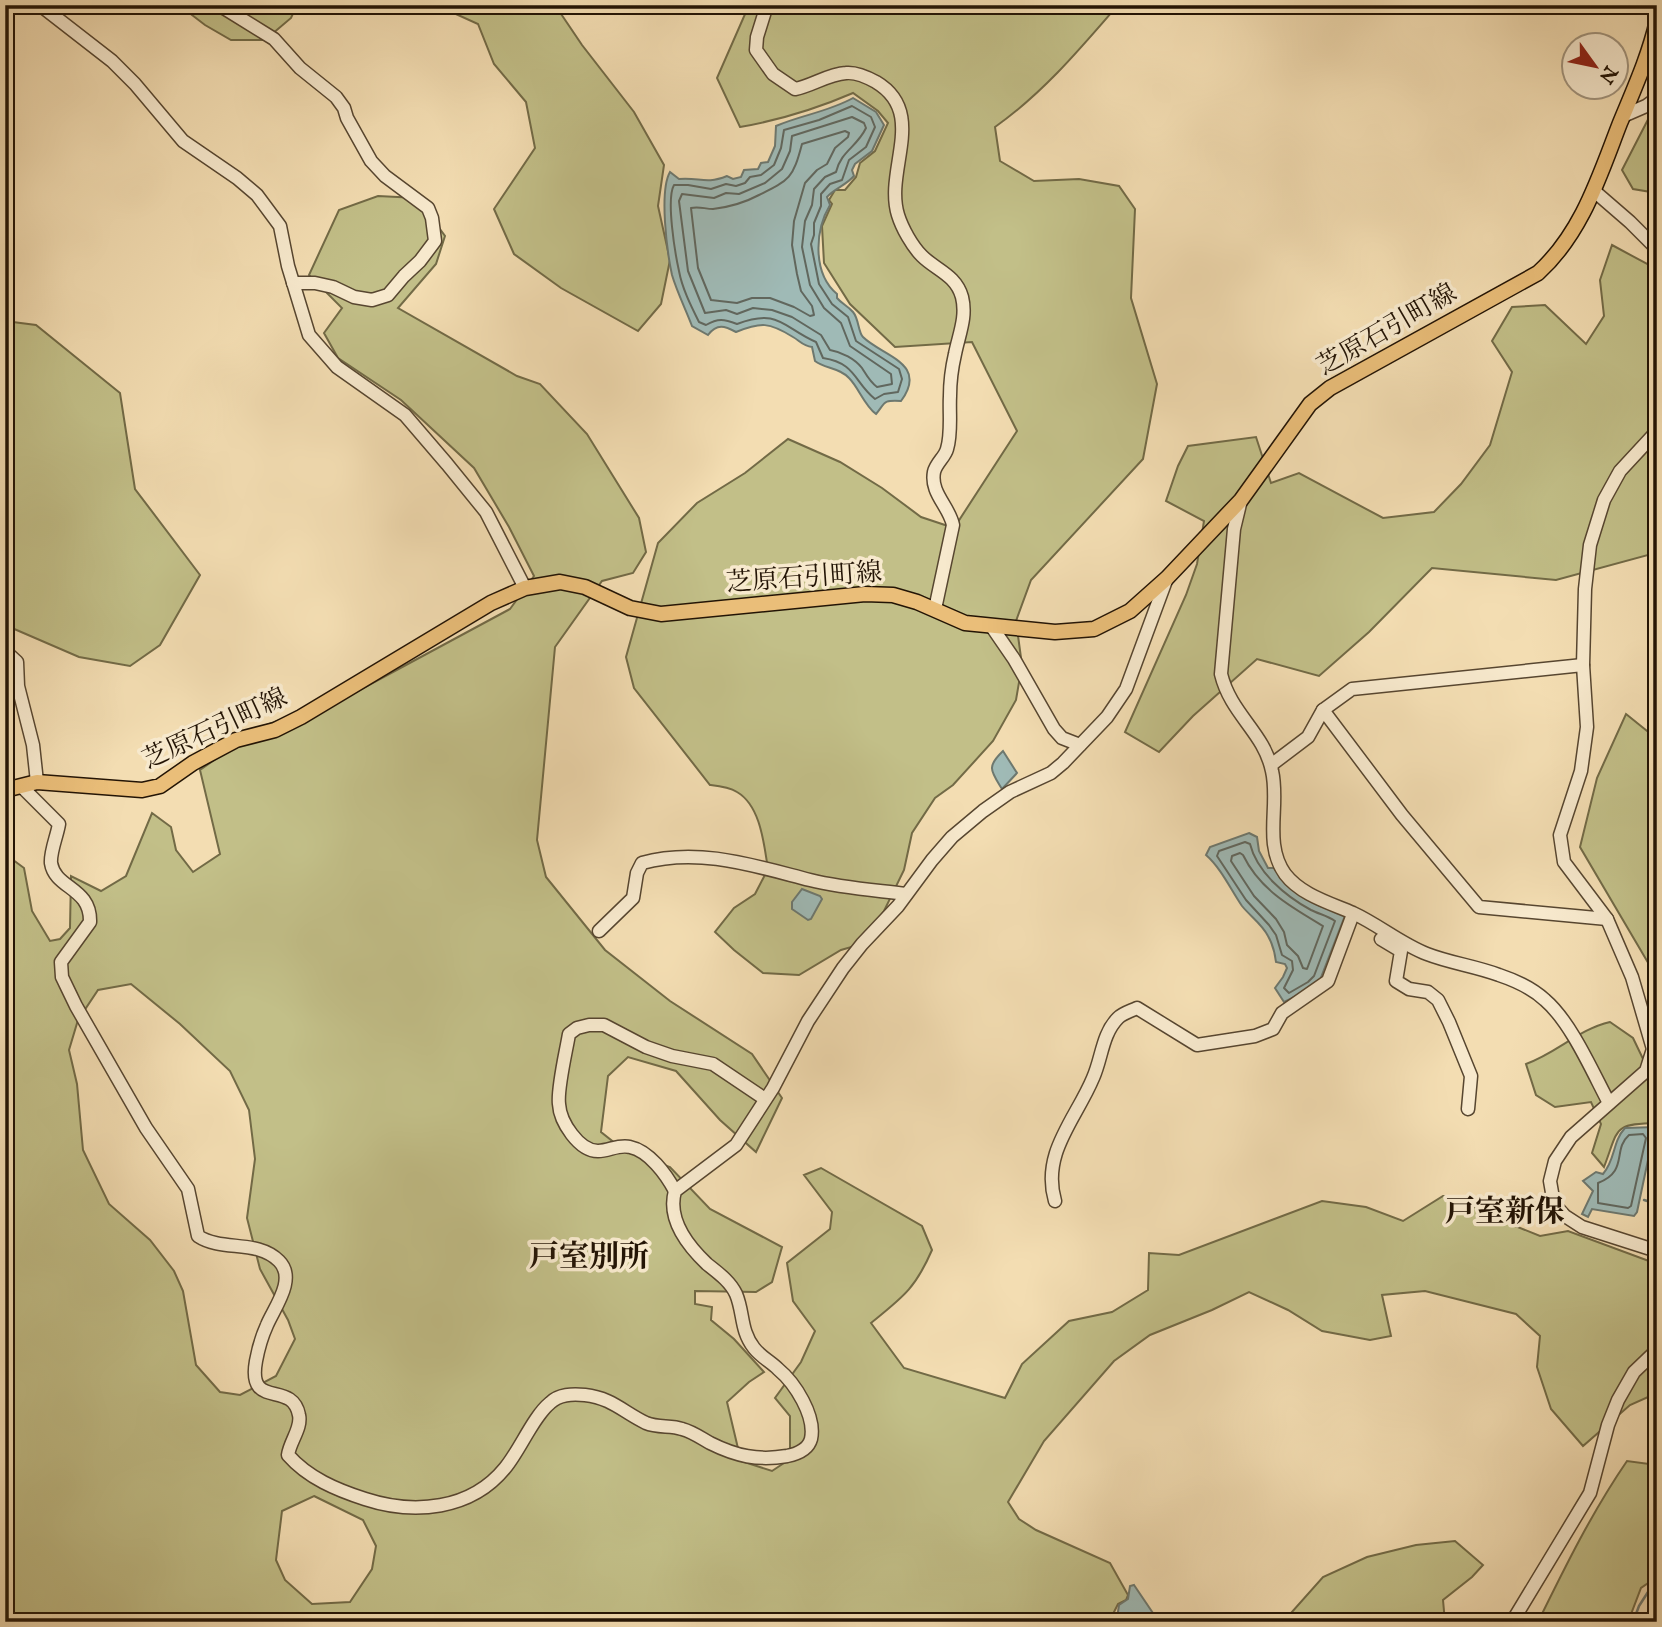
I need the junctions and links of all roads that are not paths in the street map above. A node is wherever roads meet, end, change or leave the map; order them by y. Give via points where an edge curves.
1 (40, 5) edge
2 (219, 5) edge
3 (767, 5) edge
4 (1657, 21) edge
5 (1657, 98) edge
6 (1623, 116) junction
7 (1593, 190) junction
8 (1657, 249) edge
9 (293, 283) junction
10 (1657, 431) edge
11 (1241, 500) junction
12 (1167, 578) junction
13 (525, 587) junction
14 (935, 609) junction
15 (992, 626) junction
16 (5, 651) edge
17 (1583, 665) junction
18 (1323, 710) junction
19 (1080, 745) junction
20 (1271, 765) junction
21 (37, 782) junction
22 (21, 786) junction
23 (5, 789) edge
24 (906, 894) junction
25 (1353, 914) junction
26 (1607, 919) junction
27 (1370, 922) junction
28 (599, 931) dead end
29 (1655, 1049) edge
30 (765, 1099) junction
31 (1609, 1103) junction
32 (1468, 1109) dead end
33 (675, 1191) junction
34 (1055, 1200) dead end
35 (1657, 1251) edge
36 (1657, 1350) edge
37 (1511, 1622) edge

1 - 9 street via 135,83 183,141 257,195 280,226
2 - 9 street via 274,39 336,97 371,161 420,200 432,218 435,240 388,295 372,300 315,283
3 - 14 street via 755,50 773,74 795,89 846,73 861,75 894,97 902,126 897,213 922,256 950,276 962,296 964,312 950,392 947,450 934,470 939,499 953,525
4 - 6 main road, 芝原石引町線
5 - 6 street
6 - 7 main road, 芝原石引町線
7 - 8 street
7 - 11 main road, 芝原石引町線 via 1568,240 1538,273 1330,388 1310,404
9 - 13 street via 309,335 337,367 404,415 447,464 486,512
10 - 17 street via 1620,471 1597,520 1585,589
11 - 12 main road, 芝原石引町線
11 - 20 street via 1234,529 1221,674 1225,691 1261,742
12 - 15 main road, 芝原石引町線 via 1130,611 1094,629 1055,632
12 - 19 street via 1126,689
13 - 14 main road, 芝原石引町線 via 560,582 585,587 630,608 660,614 865,594 893,595
13 - 21 main road, 芝原石引町線 via 301,717 275,730 236,740 160,786 142,790
14 - 15 main road, 芝原石引町線 via 965,623
15 - 19 street via 1054,729
16 - 21 street via 17,662
17 - 18 street via 1352,689
17 - 26 street via 1586,738 1581,771 1560,835 1564,862
18 - 20 street via 1308,737
18 - 26 street via 1479,907
19 - 24 street via 1051,773 983,811 953,837
20 - 25 street via 1273,844 1278,862 1294,883
21 - 22 main road, 芝原石引町線
22 - 23 main road, 芝原石引町線
22 - 33 street via 59,824 53,871 88,904 90,922 61,962 62,977 146,1128 188,1189 198,1236 207,1242 264,1252 279,1261 284,1271 283,1290 257,1357 256,1384 260,1390 295,1402 299,1426 289,1455 298,1467 375,1502 433,1508 461,1501 478,1493 505,1469 546,1406 563,1395 608,1399 646,1423 680,1428 738,1456 762,1459 806,1448 811,1438 809,1420 800,1397 747,1338 736,1294 685,1239 672,1214
24 - 28 street via 812,880 739,862 676,855 642,863 633,898
24 - 30 street via 843,968
25 - 27 street
25 - 34 street via 1328,981 1282,1013 1273,1029 1197,1045 1137,1008 1117,1019 1059,1143 1053,1161
26 - 29 street
27 - 31 street via 1426,954 1498,974 1545,1000 1580,1048
27 - 32 street via 1376,936 1401,951 1396,981 1438,1000 1471,1076
29 - 31 street via 1646,1071
30 - 33 street via 736,1145
30 - 33 street via 713,1064 646,1047 604,1025 577,1028 569,1034 559,1104 566,1126 582,1145 596,1152 623,1146 648,1156
31 - 35 street via 1570,1137 1555,1161 1550,1181 1554,1205 1582,1227
36 - 37 street via 1634,1372 1618,1399 1590,1493

